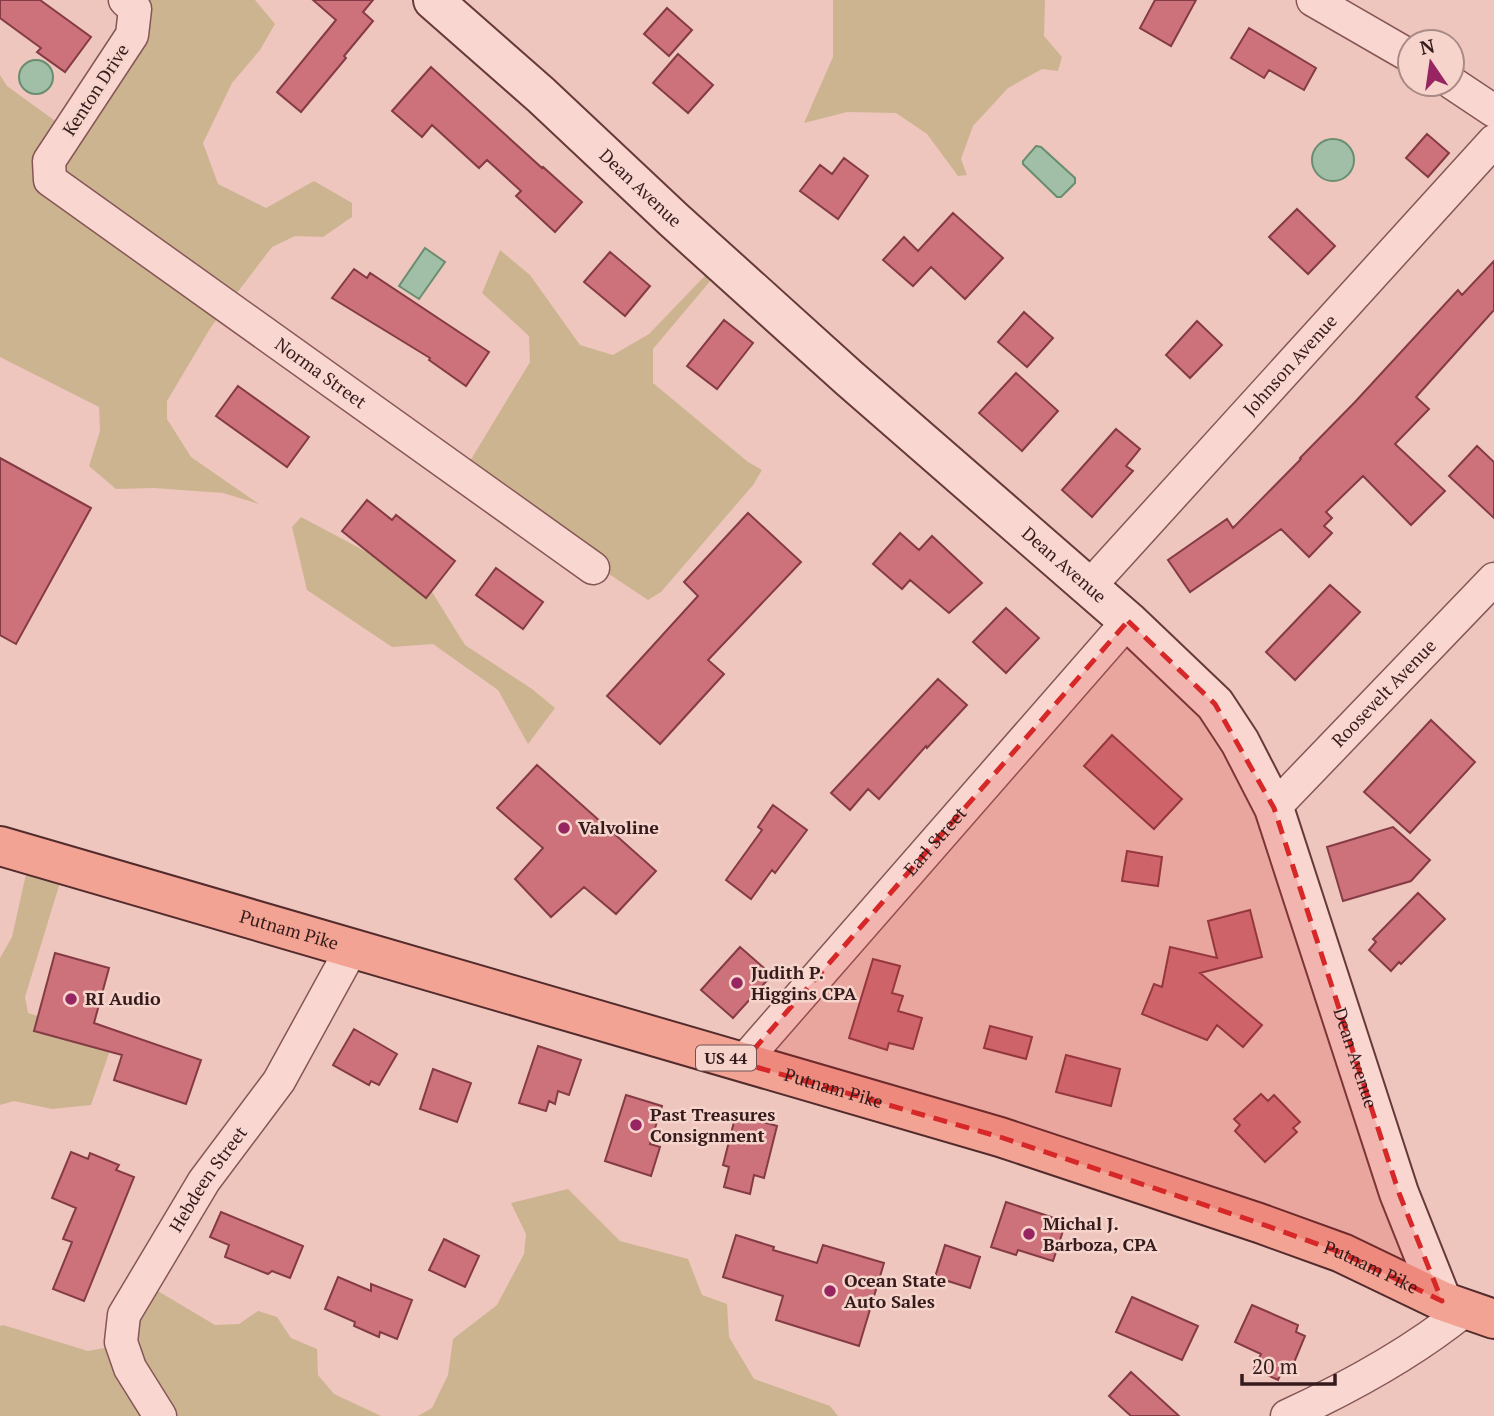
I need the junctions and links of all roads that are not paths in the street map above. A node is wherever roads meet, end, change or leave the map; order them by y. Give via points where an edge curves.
1 (125, 0) edge
2 (433, 0) edge
3 (1313, 0) edge
4 (1396, 48) edge
5 (1466, 92) edge
6 (1494, 111) edge
7 (1494, 141) edge
8 (50, 180) joint
9 (593, 568) dead end
10 (1494, 579) edge
11 (1088, 588) junction
12 (1128, 621) junction
13 (1274, 808) junction
14 (0, 846) edge
15 (352, 948) junction
16 (743, 1063) junction
17 (1467, 1310) edge
18 (160, 1416) edge
19 (1287, 1416) edge

1 - 8 street, Kenton Drive via 135,9 132,35 49,161
2 - 11 street, Dean Avenue
3 - 4 street
5 - 6 street
7 - 11 street, Johnson Avenue
8 - 9 street, Norma Street
10 - 13 street, Roosevelt Avenue
11 - 12 street, Dean Avenue
12 - 13 street, Dean Avenue via 1215,704
12 - 16 street, Earl Street
13 - 17 street, Dean Avenue via 1399,1193
14 - 15 main road, Putnam Pike / US 44
15 - 16 main road, Putnam Pike / US 44
15 - 18 street, Hebdeen Street via 279,1082 204,1181 124,1315 121,1342 130,1368
16 - 17 main road, Putnam Pike / US 44 via 1000,1137 1259,1223 1342,1253
17 - 19 street via 1345,1389

